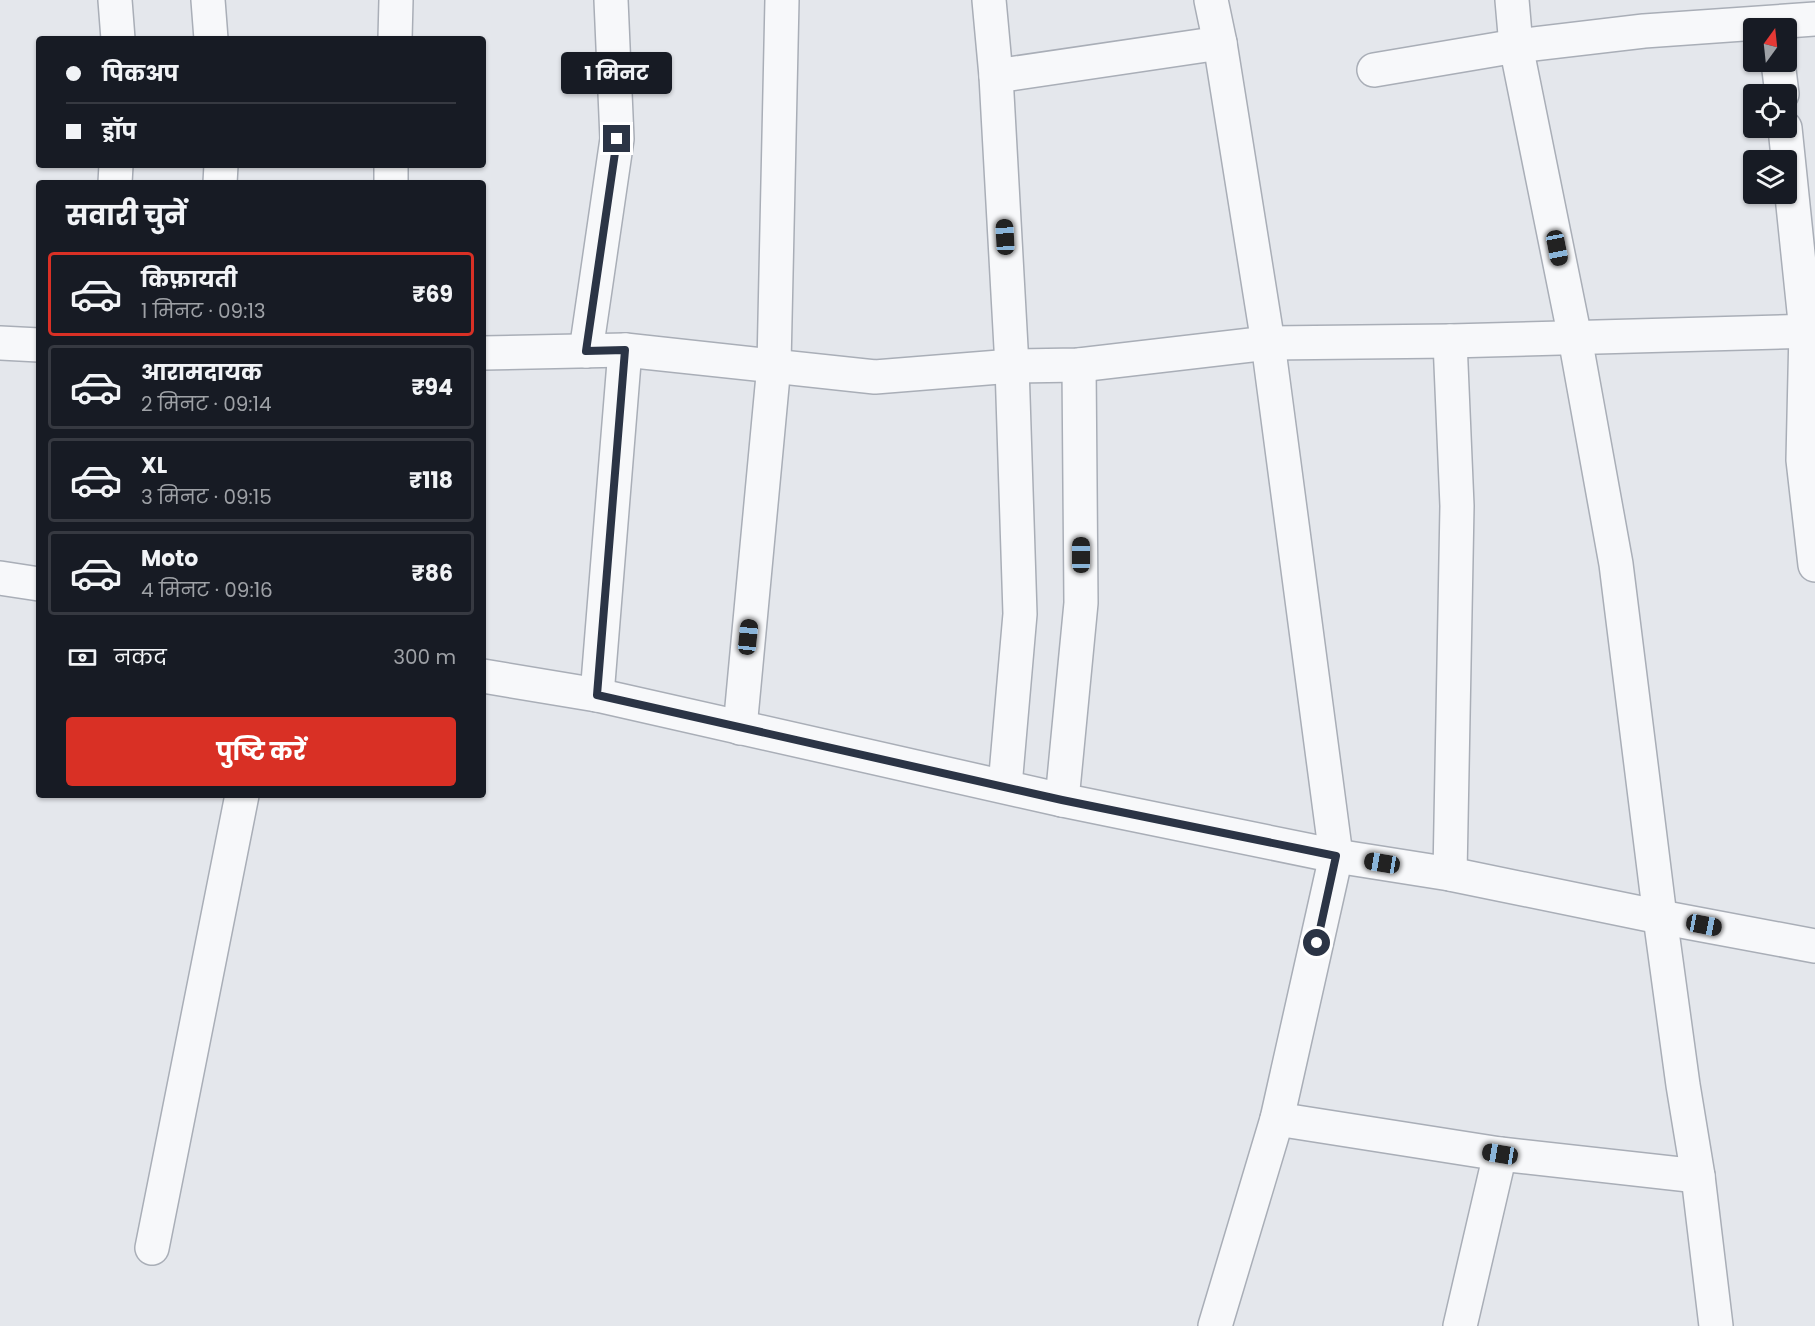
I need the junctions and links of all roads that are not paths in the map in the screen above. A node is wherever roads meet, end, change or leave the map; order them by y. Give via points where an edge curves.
1 (115, 0) edge
2 (208, 0) edge
3 (396, 0) edge
4 (610, 0) edge
5 (782, 0) edge
6 (989, 0) edge
7 (1211, 0) edge
8 (1512, 0) edge
9 (1774, 16) edge
10 (1815, 19) edge
11 (118, 36) edge
12 (211, 36) edge
13 (395, 36) edge
14 (1220, 43) junction
15 (1516, 46) junction
16 (1374, 70) dead end
17 (996, 76) junction
18 (1786, 138) edge
19 (1810, 331) edge
20 (1575, 338) junction
21 (1450, 341) junction
22 (0, 343) edge
23 (1268, 343) junction
24 (36, 345) edge
25 (625, 350) junction
26 (586, 351) junction
27 (486, 353) edge
28 (774, 365) junction
29 (1079, 365) junction
30 (1012, 366) junction
31 (1815, 565) edge
32 (0, 578) edge
33 (36, 584) edge
34 (486, 676) edge
35 (597, 695) junction
36 (740, 728) junction
37 (1005, 786) junction
38 (241, 798) edge
39 (1062, 800) junction
40 (1336, 856) junction
41 (1450, 874) junction
42 (1660, 917) junction
43 (1815, 946) edge
44 (1277, 1119) junction
45 (1500, 1154) junction
46 (1698, 1176) junction
47 (152, 1248) dead end
48 (1215, 1326) edge
49 (1460, 1326) edge
50 (1716, 1326) edge

1 - 11 street
2 - 12 street
3 - 13 street
4 - 26 street via 617,139
5 - 28 street
6 - 17 street
7 - 14 street
8 - 15 street
9 - 10 street
9 - 15 street
14 - 17 street
14 - 23 street
15 - 16 street
15 - 20 street
17 - 30 street
18 - 19 street
19 - 20 street
19 - 31 street via 1803,460
20 - 21 street
20 - 42 street via 1616,564
21 - 23 street
21 - 41 street via 1456,506
22 - 24 street
23 - 29 street
23 - 40 street
25 - 26 street
25 - 28 street
25 - 35 street
26 - 27 street
28 - 30 street via 875,377
28 - 36 street
29 - 30 street
29 - 39 street via 1081,603
30 - 37 street via 1020,614
32 - 33 street
34 - 35 street
35 - 36 street
36 - 37 street
37 - 39 street
38 - 47 street
39 - 40 street
40 - 41 street
40 - 44 street
41 - 42 street
42 - 43 street
42 - 46 street
44 - 45 street
44 - 48 street
45 - 46 street
45 - 49 street
46 - 50 street

